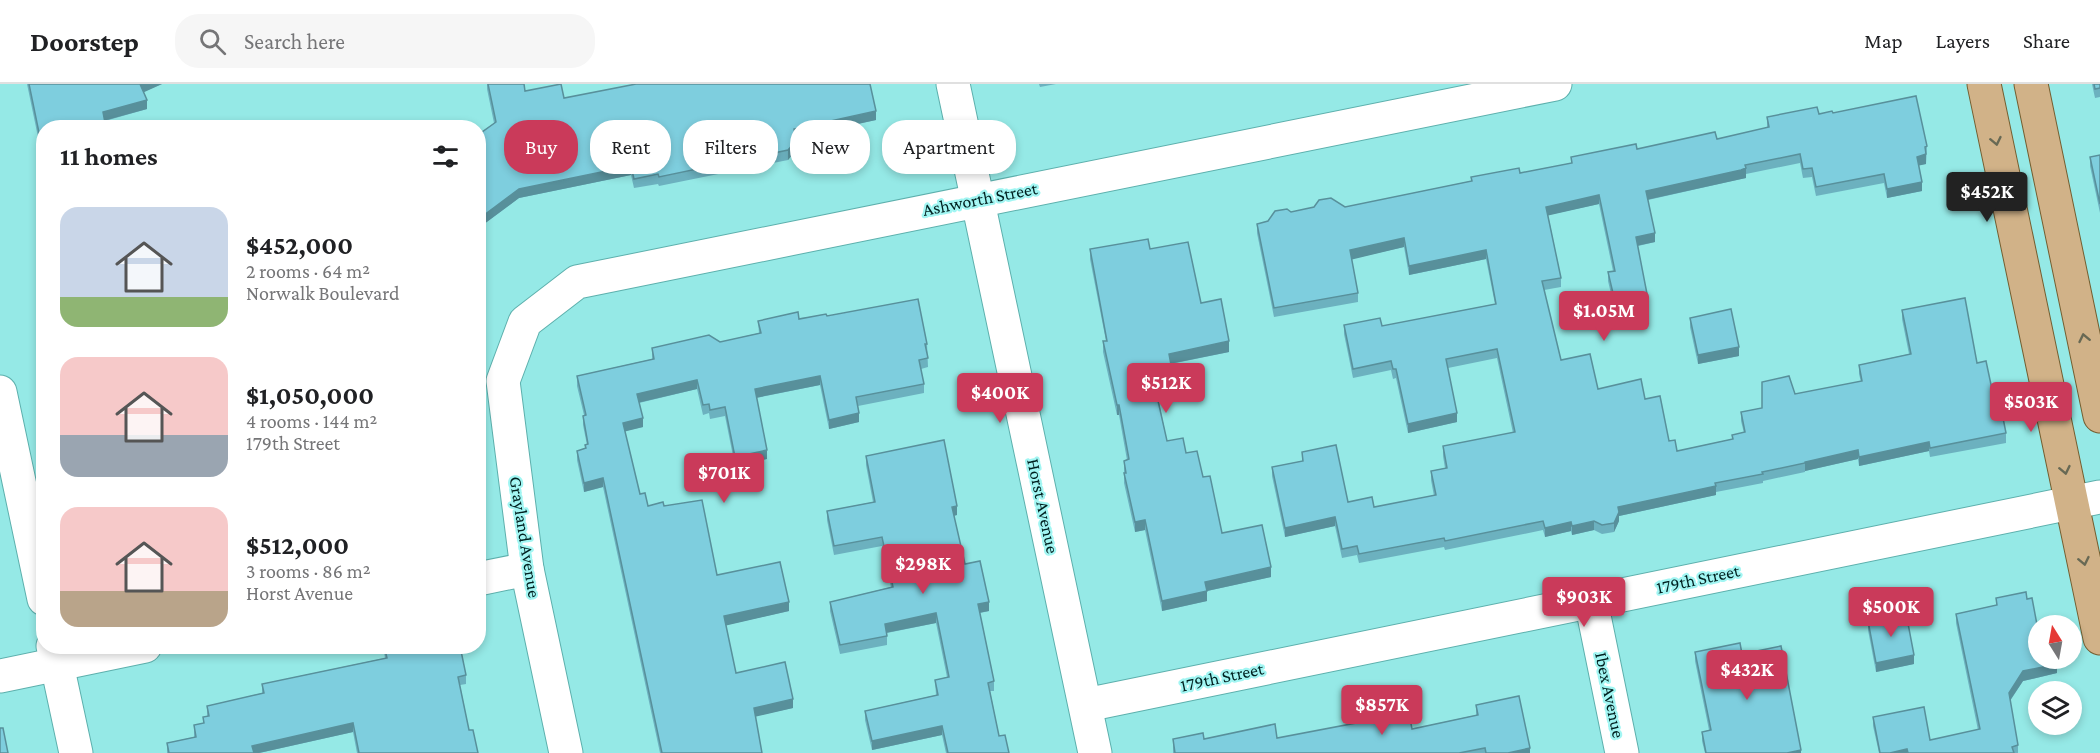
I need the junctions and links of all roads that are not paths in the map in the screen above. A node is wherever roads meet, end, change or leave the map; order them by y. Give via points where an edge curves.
1 (953, 84) edge
2 (1555, 84) edge
3 (1984, 84) edge
4 (2031, 84) edge
5 (978, 200) junction
6 (525, 322) joint
7 (0, 392) edge
8 (2100, 416) edge
9 (2086, 500) edge
10 (36, 561) edge
11 (527, 569) junction
12 (486, 577) edge
13 (1591, 601) junction
14 (2100, 638) edge
15 (55, 655) edge
16 (0, 676) edge
17 (1086, 705) junction
18 (76, 753) edge
19 (566, 753) edge
20 (1095, 753) edge
21 (1622, 753) edge

1 - 5 street, Horst Avenue
2 - 5 street, Ashworth Street
3 -> 9 main road
8 -> 4 main road
5 - 6 street, Ashworth Street via 577,282
5 - 17 street, Horst Avenue
6 - 11 street, Grayland Avenue via 503,381
7 - 10 street
9 - 13 street, 179th Street
9 -> 14 main road
11 - 12 street
11 - 19 street, Grayland Avenue
13 - 17 street, 179th Street
13 - 21 street, Ibex Avenue
15 - 16 street
15 - 18 street
17 - 20 street, Horst Avenue

